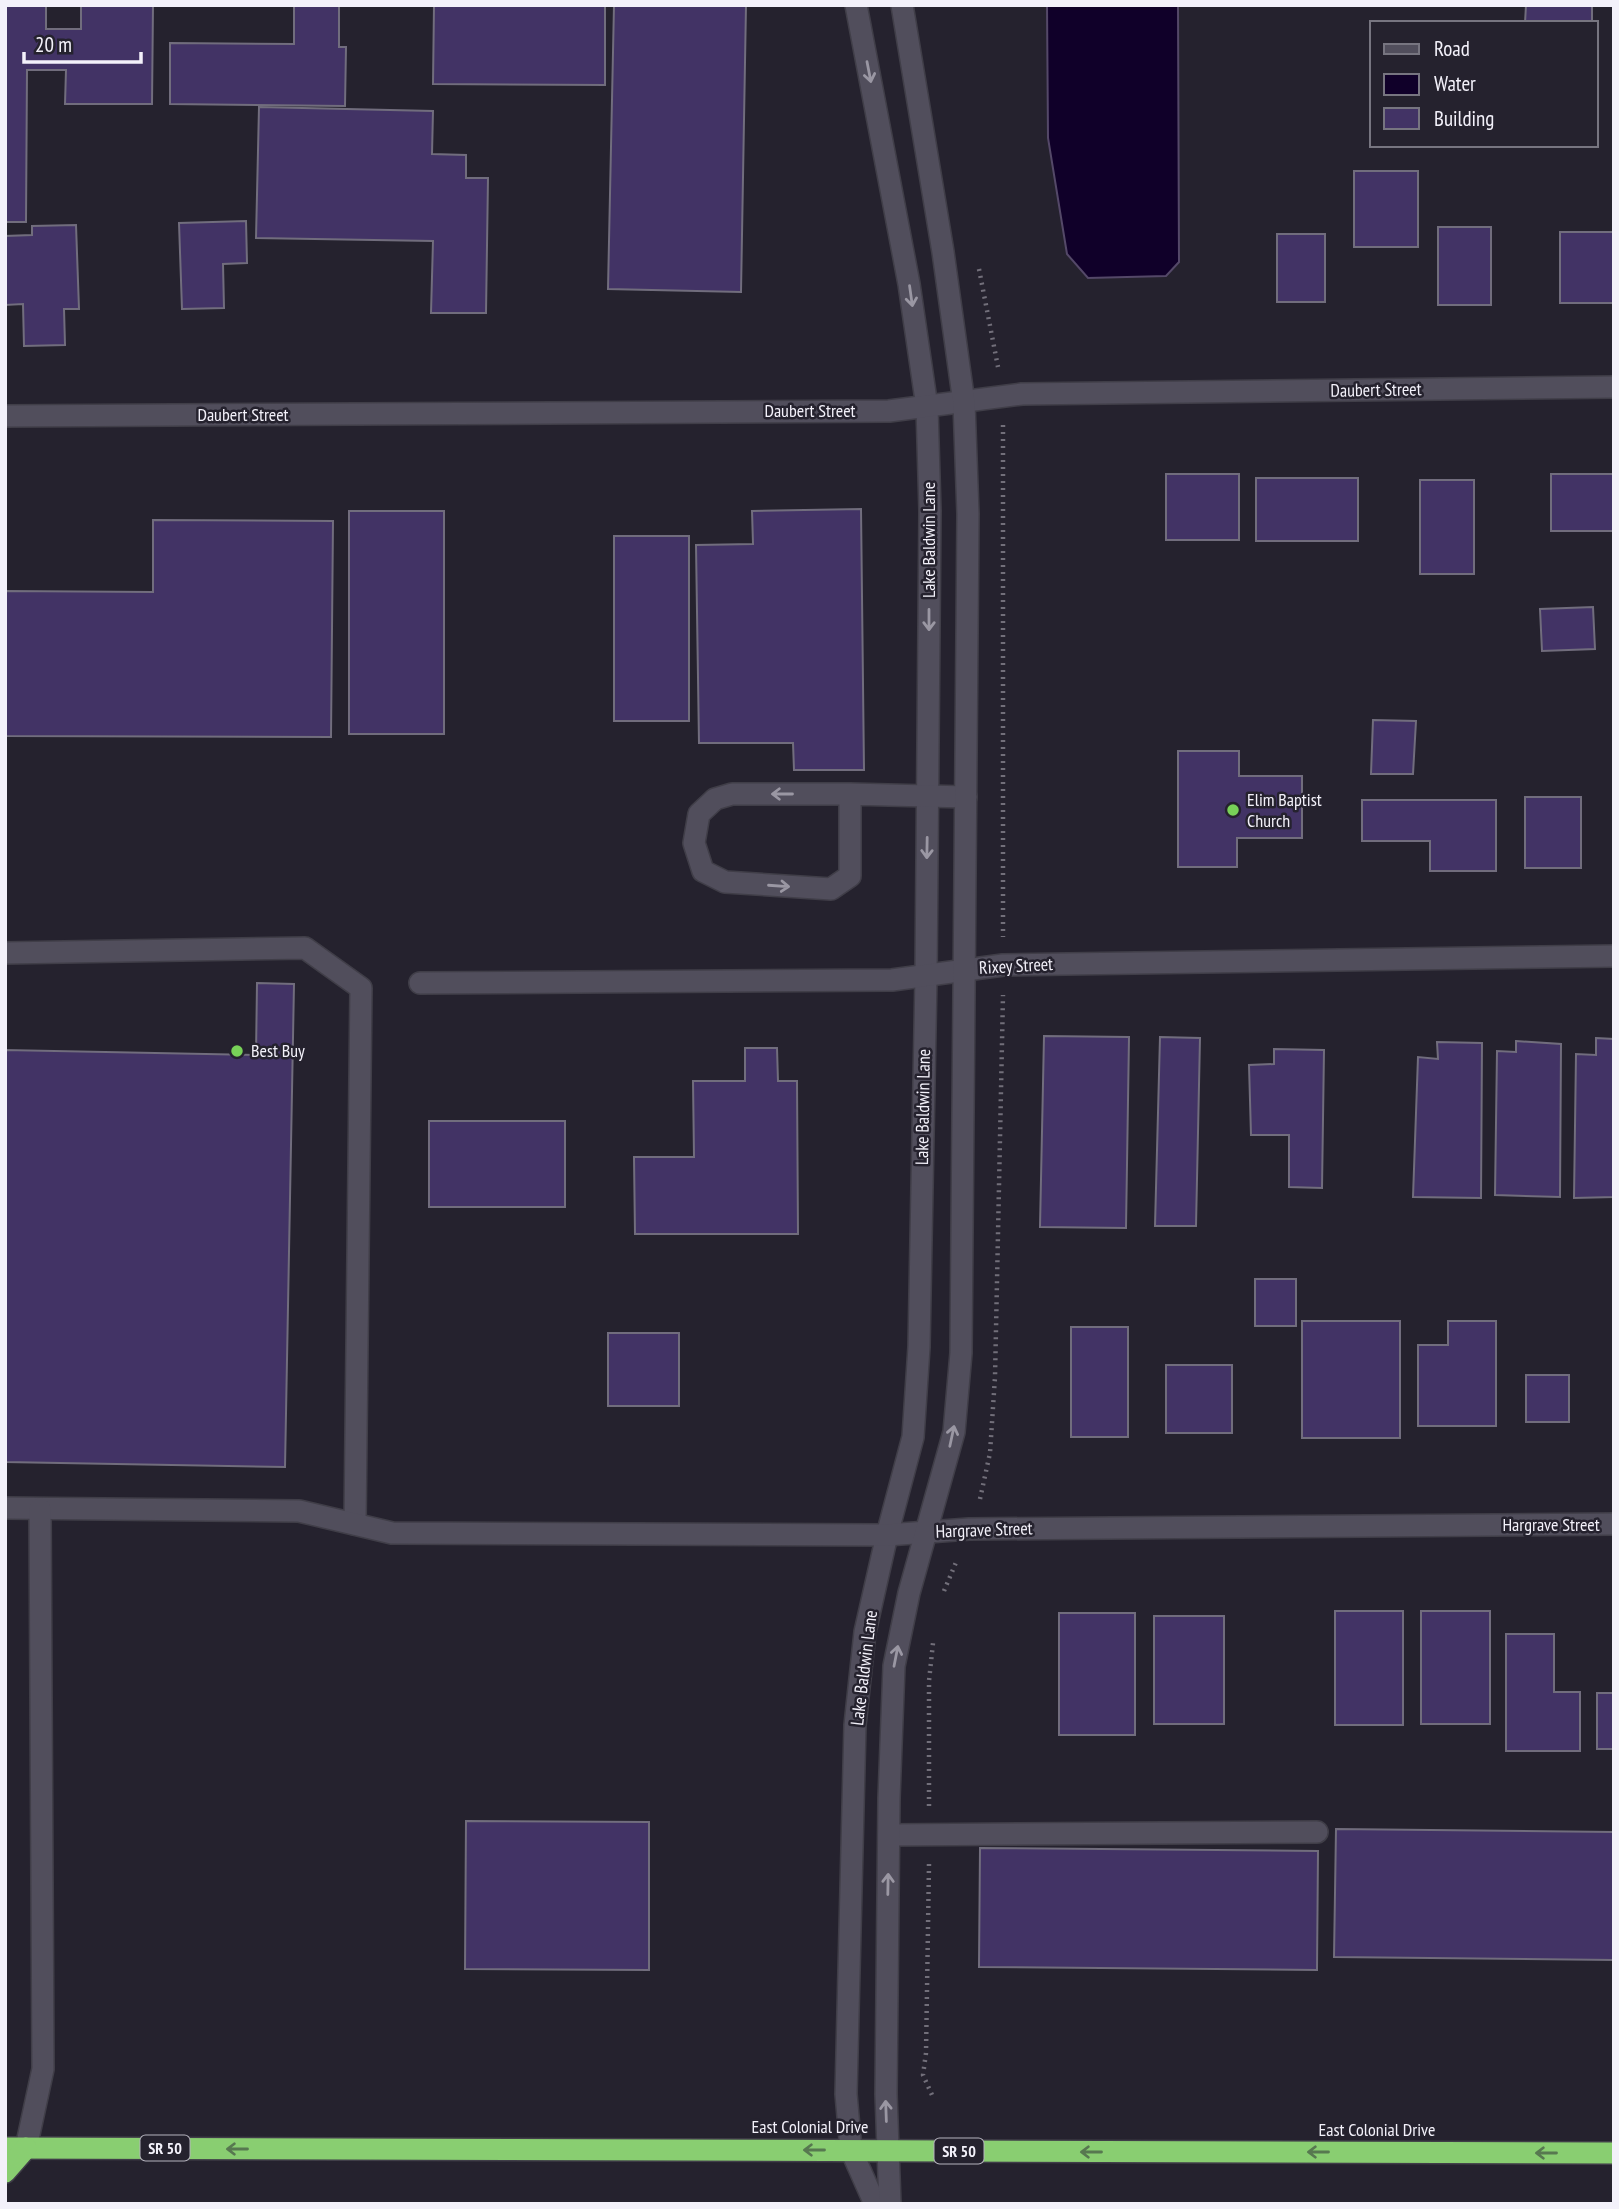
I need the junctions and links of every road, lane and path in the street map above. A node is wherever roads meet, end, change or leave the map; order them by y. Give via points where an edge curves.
1 (856, 5) edge
2 (902, 5) edge
3 (1614, 387) edge
4 (964, 403) junction
5 (927, 407) junction
6 (5, 416) edge
7 (850, 794) junction
8 (928, 797) junction
9 (966, 797) junction
10 (5, 953) edge
11 (1614, 956) edge
12 (965, 970) junction
13 (926, 975) junction
14 (420, 983) dead end
15 (5, 1508) edge
16 (40, 1509) junction
17 (355, 1524) junction
18 (1614, 1524) edge
19 (926, 1532) junction
20 (887, 1535) junction
21 (1317, 1832) dead end
22 (889, 1835) junction
23 (15, 2148) edge
24 (851, 2150) junction
25 (888, 2151) junction
26 (1614, 2153) edge
27 (5, 2172) edge
28 (875, 2204) edge
29 (890, 2204) edge

1 -> 5 street, Lake Baldwin Lane via 909,284
2 - 4 street, Lake Baldwin Lane
3 - 4 street, Daubert Street via 1022,394
4 - 5 street, Daubert Street
4 - 9 street, Lake Baldwin Lane
5 - 6 street, Daubert Street via 890,411
5 -> 8 street, Lake Baldwin Lane
7 -> 7 street via 732,794 715,799 699,814 694,843 703,871 725,882 831,889 850,876
7 - 8 street
8 - 9 street
8 -> 13 street, Lake Baldwin Lane
9 - 12 street, Lake Baldwin Lane
10 - 17 street via 305,948 361,988
11 - 12 street, Rixey Street via 1003,965
12 - 13 street, Rixey Street
19 -> 12 street, Lake Baldwin Lane via 954,1432 961,1353
13 - 14 street, Rixey Street via 892,980
13 - 20 street, Lake Baldwin Lane via 913,1437
15 - 16 street, Hargrave Street
16 - 17 street, Hargrave Street via 299,1511
16 - 23 street via 43,2069
17 - 20 street, Hargrave Street via 392,1533
18 - 19 street, Hargrave Street
19 - 20 street, Hargrave Street
22 -> 19 street, Lake Baldwin Lane via 894,1666
20 - 24 street, Lake Baldwin Lane via 865,1632 855,1725 846,2094
21 - 22 street
25 -> 22 street, Lake Baldwin Lane
24 -> 23 highway, East Colonial Drive / SR 50
23 - 27 highway
24 - 25 highway, East Colonial Drive / SR 50
24 - 28 street, Lake Baldwin Lane
26 -> 25 highway, East Colonial Drive / SR 50
25 - 29 street, Lake Baldwin Lane

